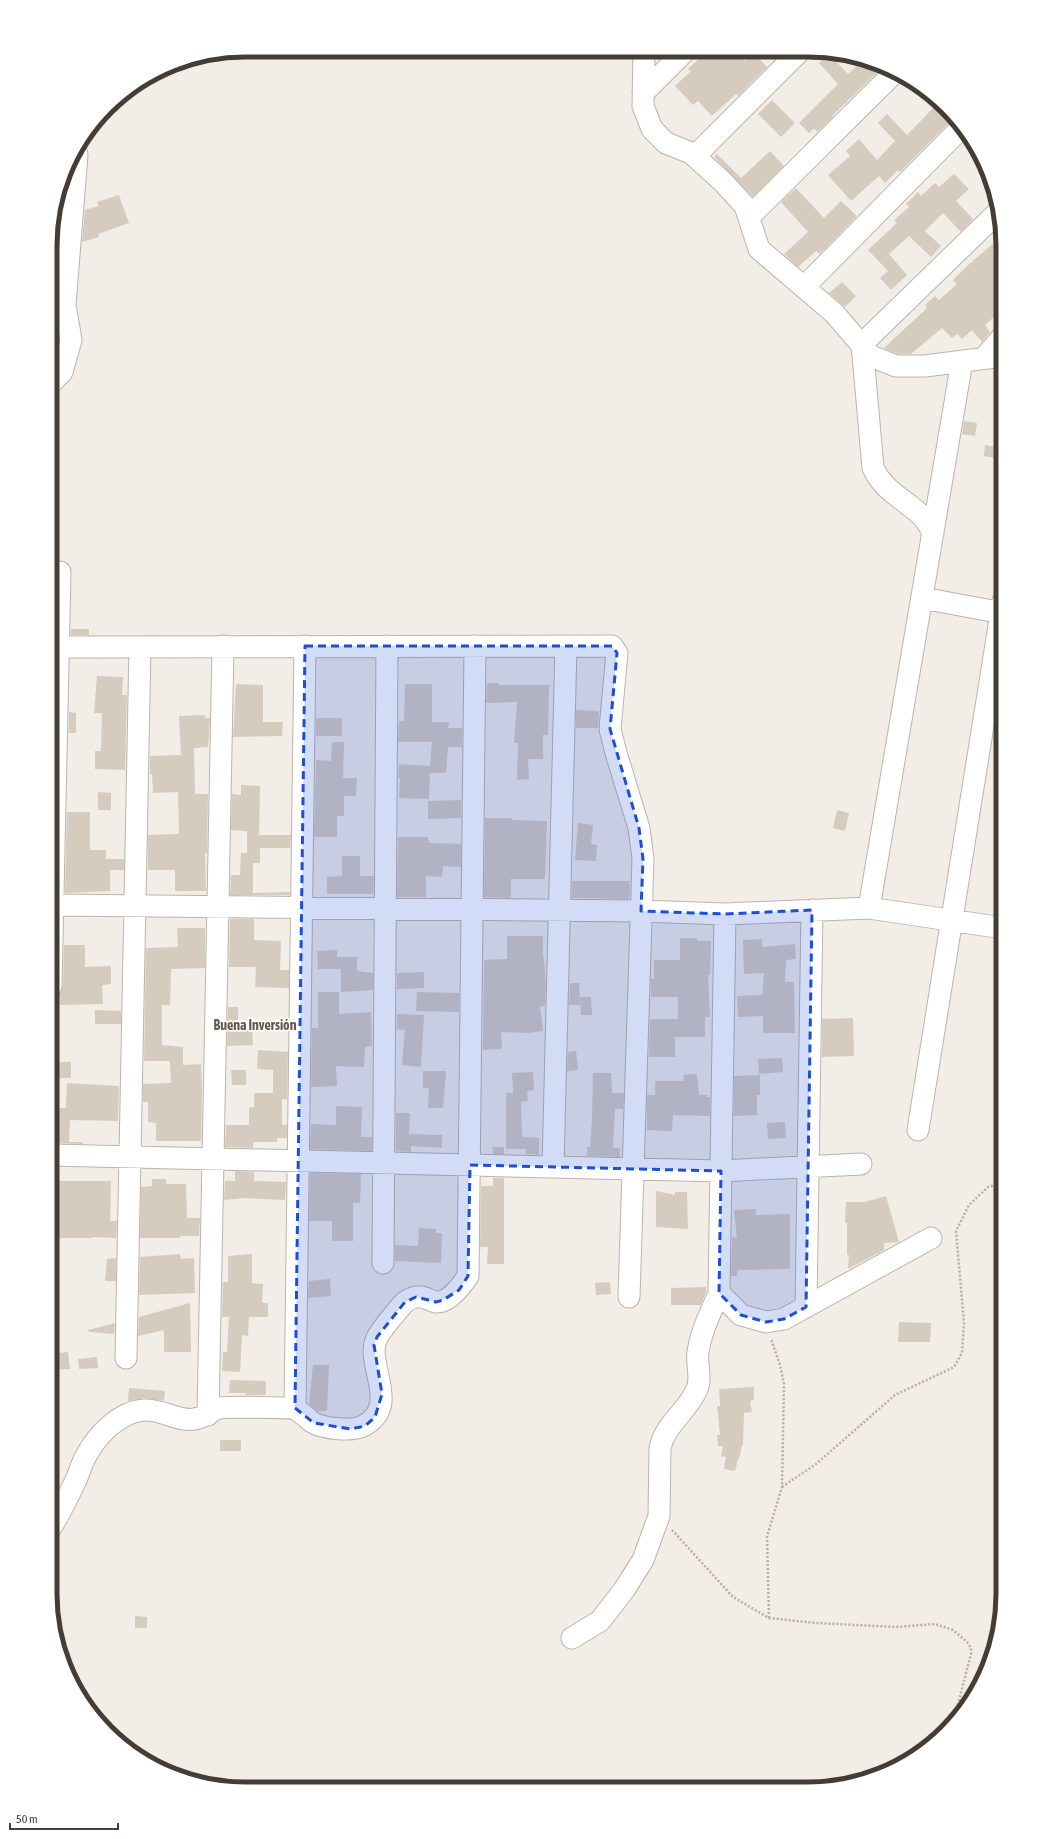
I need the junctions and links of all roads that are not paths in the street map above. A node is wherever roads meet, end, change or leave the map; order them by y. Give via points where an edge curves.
1 (644, 57) edge
2 (679, 57) edge
3 (794, 57) edge
4 (891, 76) edge
5 (643, 94) junction
6 (958, 131) edge
7 (695, 156) junction
8 (77, 161) edge
9 (993, 216) edge
10 (749, 217) junction
11 (804, 287) junction
12 (862, 344) junction
13 (993, 357) edge
14 (962, 361) junction
15 (57, 377) edge
16 (933, 533) junction
17 (60, 572) dead end
18 (922, 598) junction
19 (996, 608) edge
20 (223, 646) junction
21 (305, 646) junction
22 (387, 646) junction
23 (475, 646) junction
24 (566, 646) junction
25 (996, 646) edge
26 (57, 647) edge
27 (140, 647) junction
28 (57, 697) edge
29 (57, 905) edge
30 (135, 906) junction
31 (219, 907) junction
32 (302, 907) junction
33 (386, 908) junction
34 (869, 908) junction
35 (472, 909) junction
36 (560, 910) junction
37 (812, 910) junction
38 (642, 911) junction
39 (724, 914) junction
40 (952, 920) junction
41 (996, 927) edge
42 (918, 1130) dead end
43 (57, 1155) edge
44 (130, 1157) junction
45 (214, 1159) junction
46 (298, 1161) junction
47 (384, 1163) junction
48 (861, 1164) dead end
49 (470, 1165) junction
50 (553, 1167) junction
51 (808, 1167) junction
52 (633, 1169) junction
53 (721, 1171) junction
54 (931, 1238) dead end
55 (383, 1263) dead end
56 (719, 1293) junction
57 (630, 1297) dead end
58 (806, 1307) junction
59 (126, 1358) dead end
60 (295, 1408) junction
61 (208, 1415) junction
62 (57, 1517) edge
63 (572, 1638) dead end

1 - 5 street
2 - 5 street
3 - 7 street
4 - 10 street
5 - 7 street via 643,106 652,128 666,143
6 - 11 street
7 - 10 street via 745,206
8 - 15 street via 65,305 71,340 62,372
9 - 12 street
10 - 11 street via 759,248
11 - 12 street via 834,313
12 - 14 street via 871,356 896,366 925,366
12 - 16 street via 873,468 879,481 924,518
13 - 14 street
14 - 16 street
16 - 18 street
17 - 28 street
18 - 19 street
18 - 34 street
20 - 21 street
20 - 27 street
20 - 31 street
21 - 22 street
21 - 32 street
22 - 23 street
22 - 33 street
23 - 24 street
23 - 35 street
24 - 36 street
24 - 38 street via 612,646 617,653 610,729 639,828 643,859
25 - 40 street
26 - 27 street
27 - 30 street
29 - 30 street
30 - 31 street
30 - 44 street
31 - 32 street
31 - 45 street
32 - 33 street
32 - 46 street
33 - 35 street
33 - 47 street
34 - 37 street
34 - 40 street
35 - 36 street
35 - 49 street
36 - 38 street
36 - 50 street
37 - 39 street
37 - 51 street
38 - 39 street
38 - 52 street
39 - 53 street
40 - 41 street
40 - 42 street
43 - 44 street
44 - 45 street
44 - 59 street
45 - 46 street
45 - 61 street
46 - 47 street
46 - 60 street
47 - 49 street
47 - 55 street
48 - 51 street
49 - 50 street
49 - 60 street via 468,1276 459,1290 443,1300 436,1302 416,1296 405,1302 377,1337 374,1345 382,1394 380,1408 375,1417 364,1426 350,1429 333,1428 314,1423
50 - 52 street
51 - 53 street
51 - 58 street
52 - 53 street
52 - 57 street
53 - 56 street
54 - 58 street
56 - 58 street via 741,1315 766,1322 784,1319
56 - 63 street via 703,1331 698,1353 698,1387 662,1437 659,1516 643,1560 600,1621
60 - 61 street via 220,1408
61 - 62 street via 194,1420 161,1411 143,1410 113,1423 86,1456

